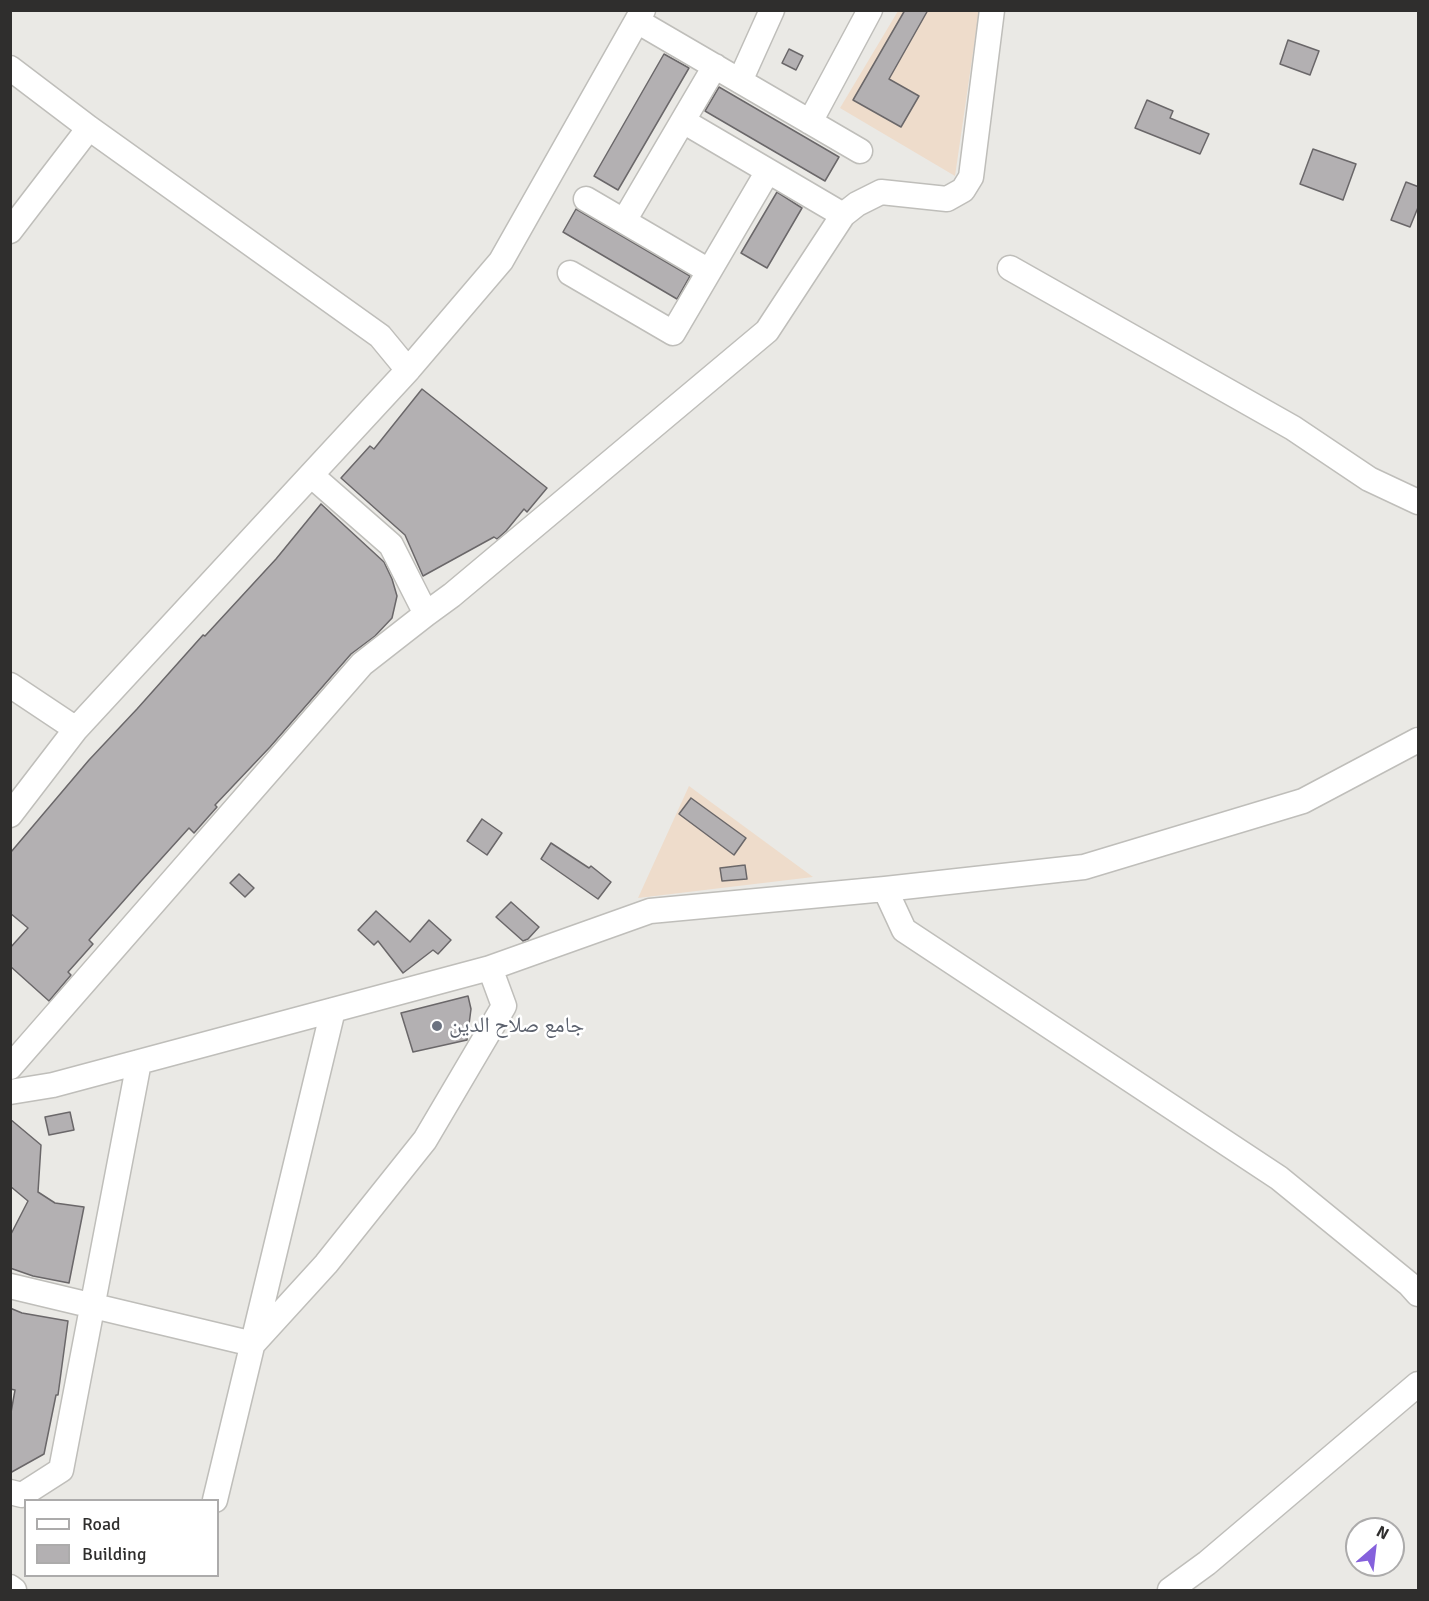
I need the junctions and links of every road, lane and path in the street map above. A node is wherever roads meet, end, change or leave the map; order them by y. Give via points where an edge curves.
1 (771, 10) edge
2 (870, 10) edge
3 (992, 10) edge
4 (640, 16) edge
5 (715, 66) junction
6 (10, 68) edge
7 (740, 81) junction
8 (683, 121) junction
9 (810, 122) junction
10 (88, 128) junction
11 (860, 151) dead end
12 (768, 171) junction
13 (586, 199) dead end
14 (843, 215) junction
15 (624, 222) junction
16 (10, 231) edge
17 (1010, 268) dead end
18 (709, 272) junction
19 (570, 273) dead end
20 (408, 370) junction
21 (311, 475) junction
22 (1419, 502) edge
23 (426, 614) junction
24 (10, 685) edge
25 (76, 729) junction
26 (1419, 740) edge
27 (10, 814) edge
28 (885, 889) junction
29 (489, 968) junction
30 (333, 1010) junction
31 (139, 1062) junction
32 (10, 1067) edge
33 (10, 1092) edge
34 (10, 1286) edge
35 (1419, 1294) edge
36 (92, 1305) junction
37 (253, 1344) junction
38 (1417, 1387) edge
39 (10, 1492) edge
40 (215, 1499) edge
41 (10, 1587) edge
42 (14, 1590) edge
43 (1170, 1590) edge

1 - 7 street
2 - 9 street
3 - 14 street via 971,177 963,190 947,199 881,192
4 - 5 street
4 - 20 street via 501,261
5 - 7 street
5 - 8 street
6 - 10 street
7 - 9 street
8 - 12 street
8 - 15 street
9 - 11 street
10 - 16 street
10 - 20 street via 380,336
12 - 14 street
12 - 18 street
13 - 15 street
14 - 23 street via 767,332
15 - 18 street
17 - 22 street via 1293,428 1369,479
18 - 19 street via 673,333
20 - 21 street
21 - 23 street via 391,545
21 - 25 street
23 - 32 street via 362,664
24 - 25 street
25 - 27 street
26 - 28 street via 1303,801 1084,867
28 - 29 street via 650,911
28 - 35 street via 904,930 1279,1178
29 - 30 street
29 - 37 street via 504,1006 425,1140 326,1264
30 - 31 street
30 - 37 street
31 - 33 street
31 - 36 street
34 - 36 street
36 - 37 street
36 - 39 street via 61,1470 22,1495
37 - 40 street
38 - 43 street
41 - 42 street

